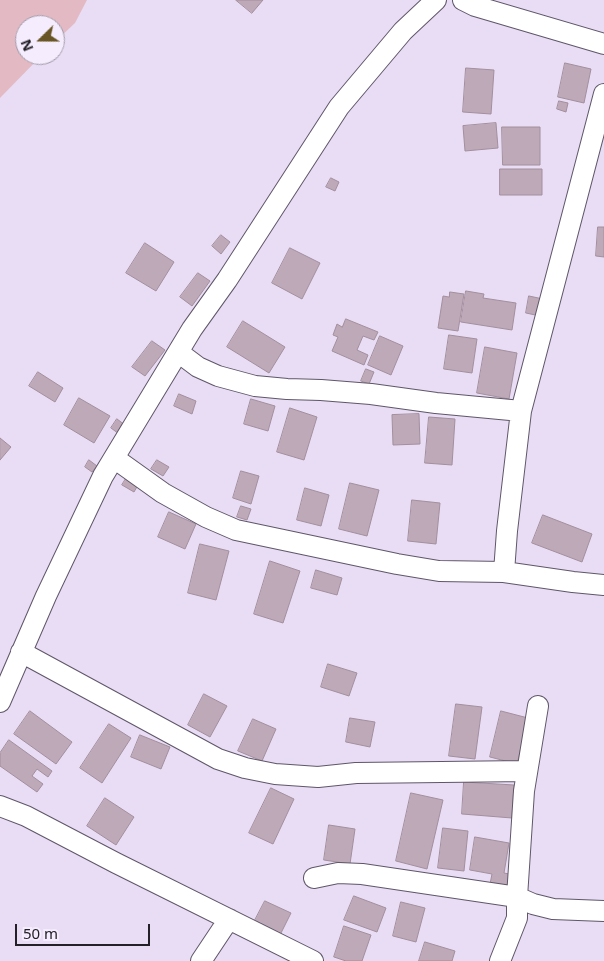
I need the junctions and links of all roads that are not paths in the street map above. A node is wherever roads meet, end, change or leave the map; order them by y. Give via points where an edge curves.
1 (436, 0) edge
2 (464, 0) edge
3 (604, 44) edge
4 (604, 94) edge
5 (178, 352) junction
6 (521, 411) junction
7 (114, 458) junction
8 (504, 572) junction
9 (604, 586) edge
10 (21, 652) junction
11 (0, 702) edge
12 (538, 706) dead end
13 (527, 772) junction
14 (0, 806) edge
15 (314, 878) dead end
16 (517, 897) junction
17 (604, 910) edge
18 (229, 919) junction
19 (201, 961) edge
20 (312, 961) edge
21 (500, 961) edge

1 - 5 street via 376,61 338,107
2 - 3 street
4 - 6 street
5 - 6 street via 198,367 218,376 255,386 371,394
5 - 7 street
6 - 8 street
7 - 8 street via 163,493 236,530 439,571
7 - 10 street
8 - 9 street
10 - 11 street
10 - 13 street via 218,759 245,768 318,777 365,773
12 - 13 street
13 - 16 street
14 - 18 street via 26,816
15 - 16 street via 362,874
16 - 17 street via 553,909
16 - 21 street via 517,918
18 - 19 street
18 - 20 street

